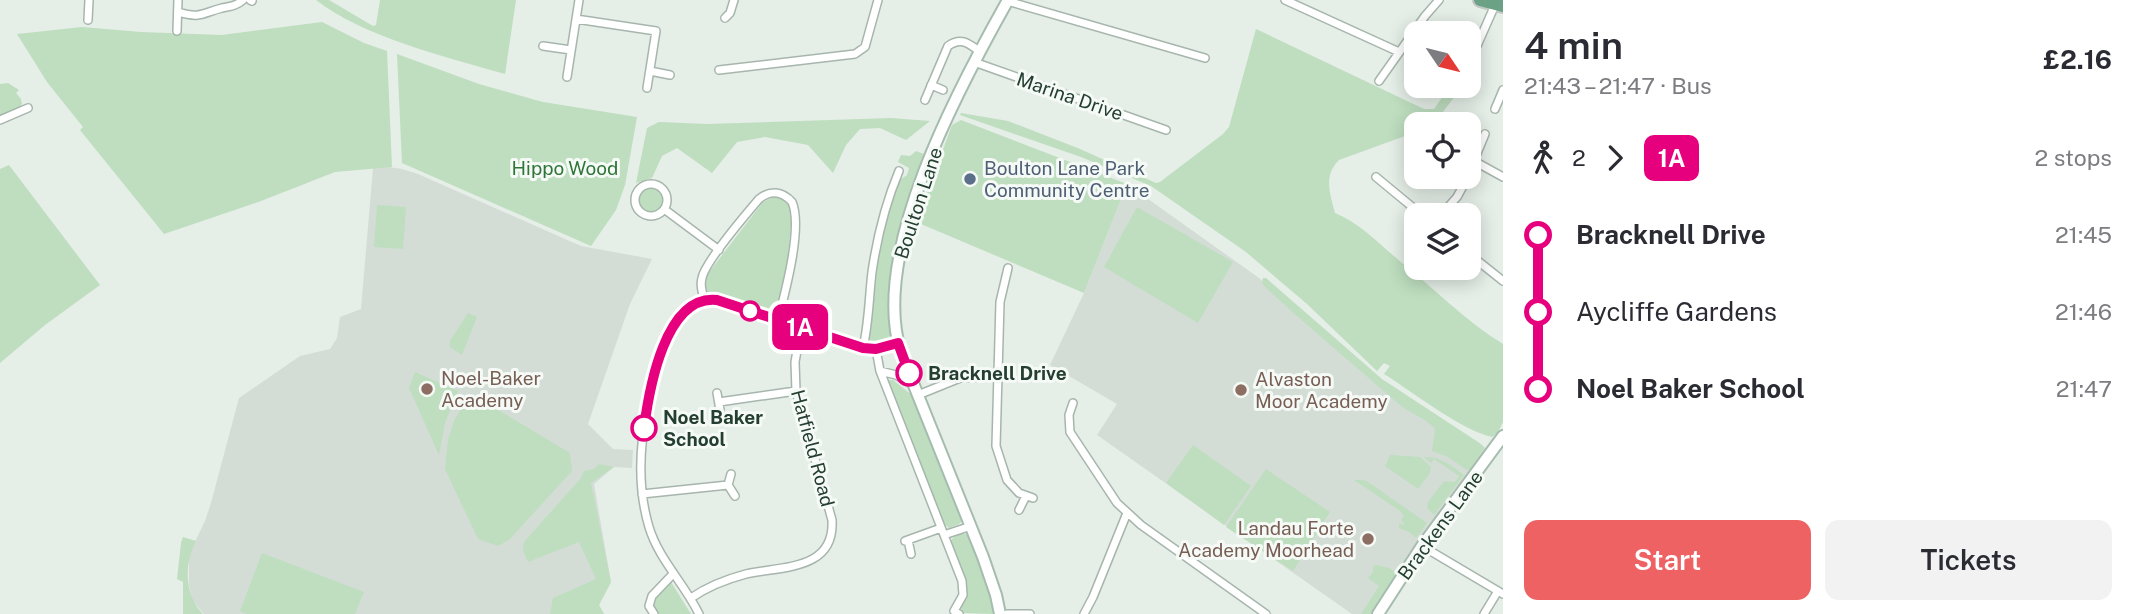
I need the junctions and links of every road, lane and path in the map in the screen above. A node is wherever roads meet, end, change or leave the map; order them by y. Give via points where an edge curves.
1 (89, 0) edge
2 (178, 0) edge
3 (243, 0) edge
4 (579, 0) edge
5 (734, 0) edge
6 (878, 0) edge
7 (1285, 0) edge
8 (1439, 0) edge
9 (1481, 0) edge
10 (1008, 1) edge
11 (1499, 5) edge
12 (178, 12) junction
13 (725, 18) dead end
14 (576, 19) junction
15 (88, 20) dead end
16 (177, 31) dead end
17 (1481, 40) edge
18 (543, 46) dead end
19 (571, 50) junction
20 (979, 51) junction
21 (1399, 52) junction
22 (1205, 58) dead end
23 (974, 62) junction
24 (719, 70) dead end
25 (650, 72) junction
26 (670, 75) dead end
27 (567, 77) dead end
28 (1379, 81) dead end
29 (931, 85) junction
30 (648, 88) dead end
31 (943, 89) dead end
32 (1503, 90) edge
33 (925, 100) dead end
34 (1501, 100) edge
35 (28, 108) dead end
36 (1495, 109) dead end
37 (0, 120) edge
38 (1166, 130) dead end
39 (1485, 134) dead end
40 (1481, 144) edge
41 (1481, 165) edge
42 (899, 171) dead end
43 (1376, 177) dead end
44 (1503, 177) edge
45 (1407, 203) edge
46 (664, 209) junction
47 (719, 250) junction
48 (1481, 263) edge
49 (1008, 268) dead end
50 (1503, 281) edge
51 (705, 300) junction
52 (778, 320) junction
53 (801, 328) junction
54 (898, 343) junction
55 (863, 348) junction
56 (876, 349) junction
57 (880, 371) junction
58 (999, 378) junction
59 (916, 390) junction
60 (796, 391) junction
61 (717, 393) dead end
62 (1073, 404) dead end
63 (1502, 441) edge
64 (731, 474) dead end
65 (728, 485) junction
66 (642, 494) junction
67 (735, 496) dead end
68 (1019, 510) dead end
69 (1127, 513) junction
70 (971, 526) junction
71 (943, 532) junction
72 (1422, 546) junction
73 (911, 554) dead end
74 (673, 574) junction
75 (1501, 592) edge
76 (691, 598) junction
77 (954, 613) edge
78 (1262, 613) edge
79 (654, 614) edge
80 (699, 614) edge
81 (1000, 614) edge
82 (1007, 614) edge
83 (1030, 614) edge
84 (1084, 614) edge
85 (1378, 614) edge
86 (1484, 614) edge

1 - 15 street
2 - 12 street
3 - 12 street via 203,16
4 - 14 street
5 - 13 street
6 - 24 street via 865,47 855,54
7 - 21 street
8 - 21 street
9 - 11 main road
10 - 20 street, Boulton Lane
10 - 22 street
11 - 17 street
12 - 16 street
14 - 19 street
14 - 25 street via 656,31
18 - 19 street
19 - 27 street
20 - 23 street, Boulton Lane
20 - 29 street via 963,41 951,44
21 - 28 street
23 - 38 street, Marina Drive
23 - 54 street, Boulton Lane via 905,229 895,288
25 - 26 street
25 - 30 street
29 - 31 street
29 - 33 street
32 - 34 street
34 - 36 street
35 - 37 street
39 - 40 street
41 - 44 street
42 - 55 street, Boulton Lane via 876,251
43 - 45 street
46 - 46 street via 667,199 659,187 649,184 639,189 635,201 642,214 653,216
46 - 47 street
47 - 51 street via 702,277
47 - 52 street via 763,196 776,193 790,199 795,215 793,241
48 - 50 street
49 - 58 street via 999,327
51 - 52 street
51 - 66 street via 680,315 659,364 646,411
52 - 53 street
53 - 55 street
53 - 60 street, Hatfield Road
54 - 56 street
54 - 59 street, Boulton Lane
55 - 56 street
56 - 57 street
57 - 59 street via 896,375
57 - 71 street
58 - 59 street via 960,378
58 - 68 street via 998,454 1007,480 1029,497
59 - 70 street, Boulton Lane
60 - 61 street via 719,406
60 - 76 street, Hatfield Road via 832,520 825,549 812,560 743,575
62 - 69 street via 1070,432
63 - 72 street, Brackens Lane
64 - 65 street
65 - 66 street
65 - 67 street
66 - 74 street via 650,530
69 - 78 street
69 - 84 street
70 - 71 street
70 - 81 street, Boulton Lane
71 - 73 street via 906,541
71 - 77 street via 963,585
72 - 75 street
72 - 85 street, Brackens Lane
74 - 76 street
74 - 79 street via 652,596 649,607
75 - 86 street
76 - 80 street
82 - 83 street

